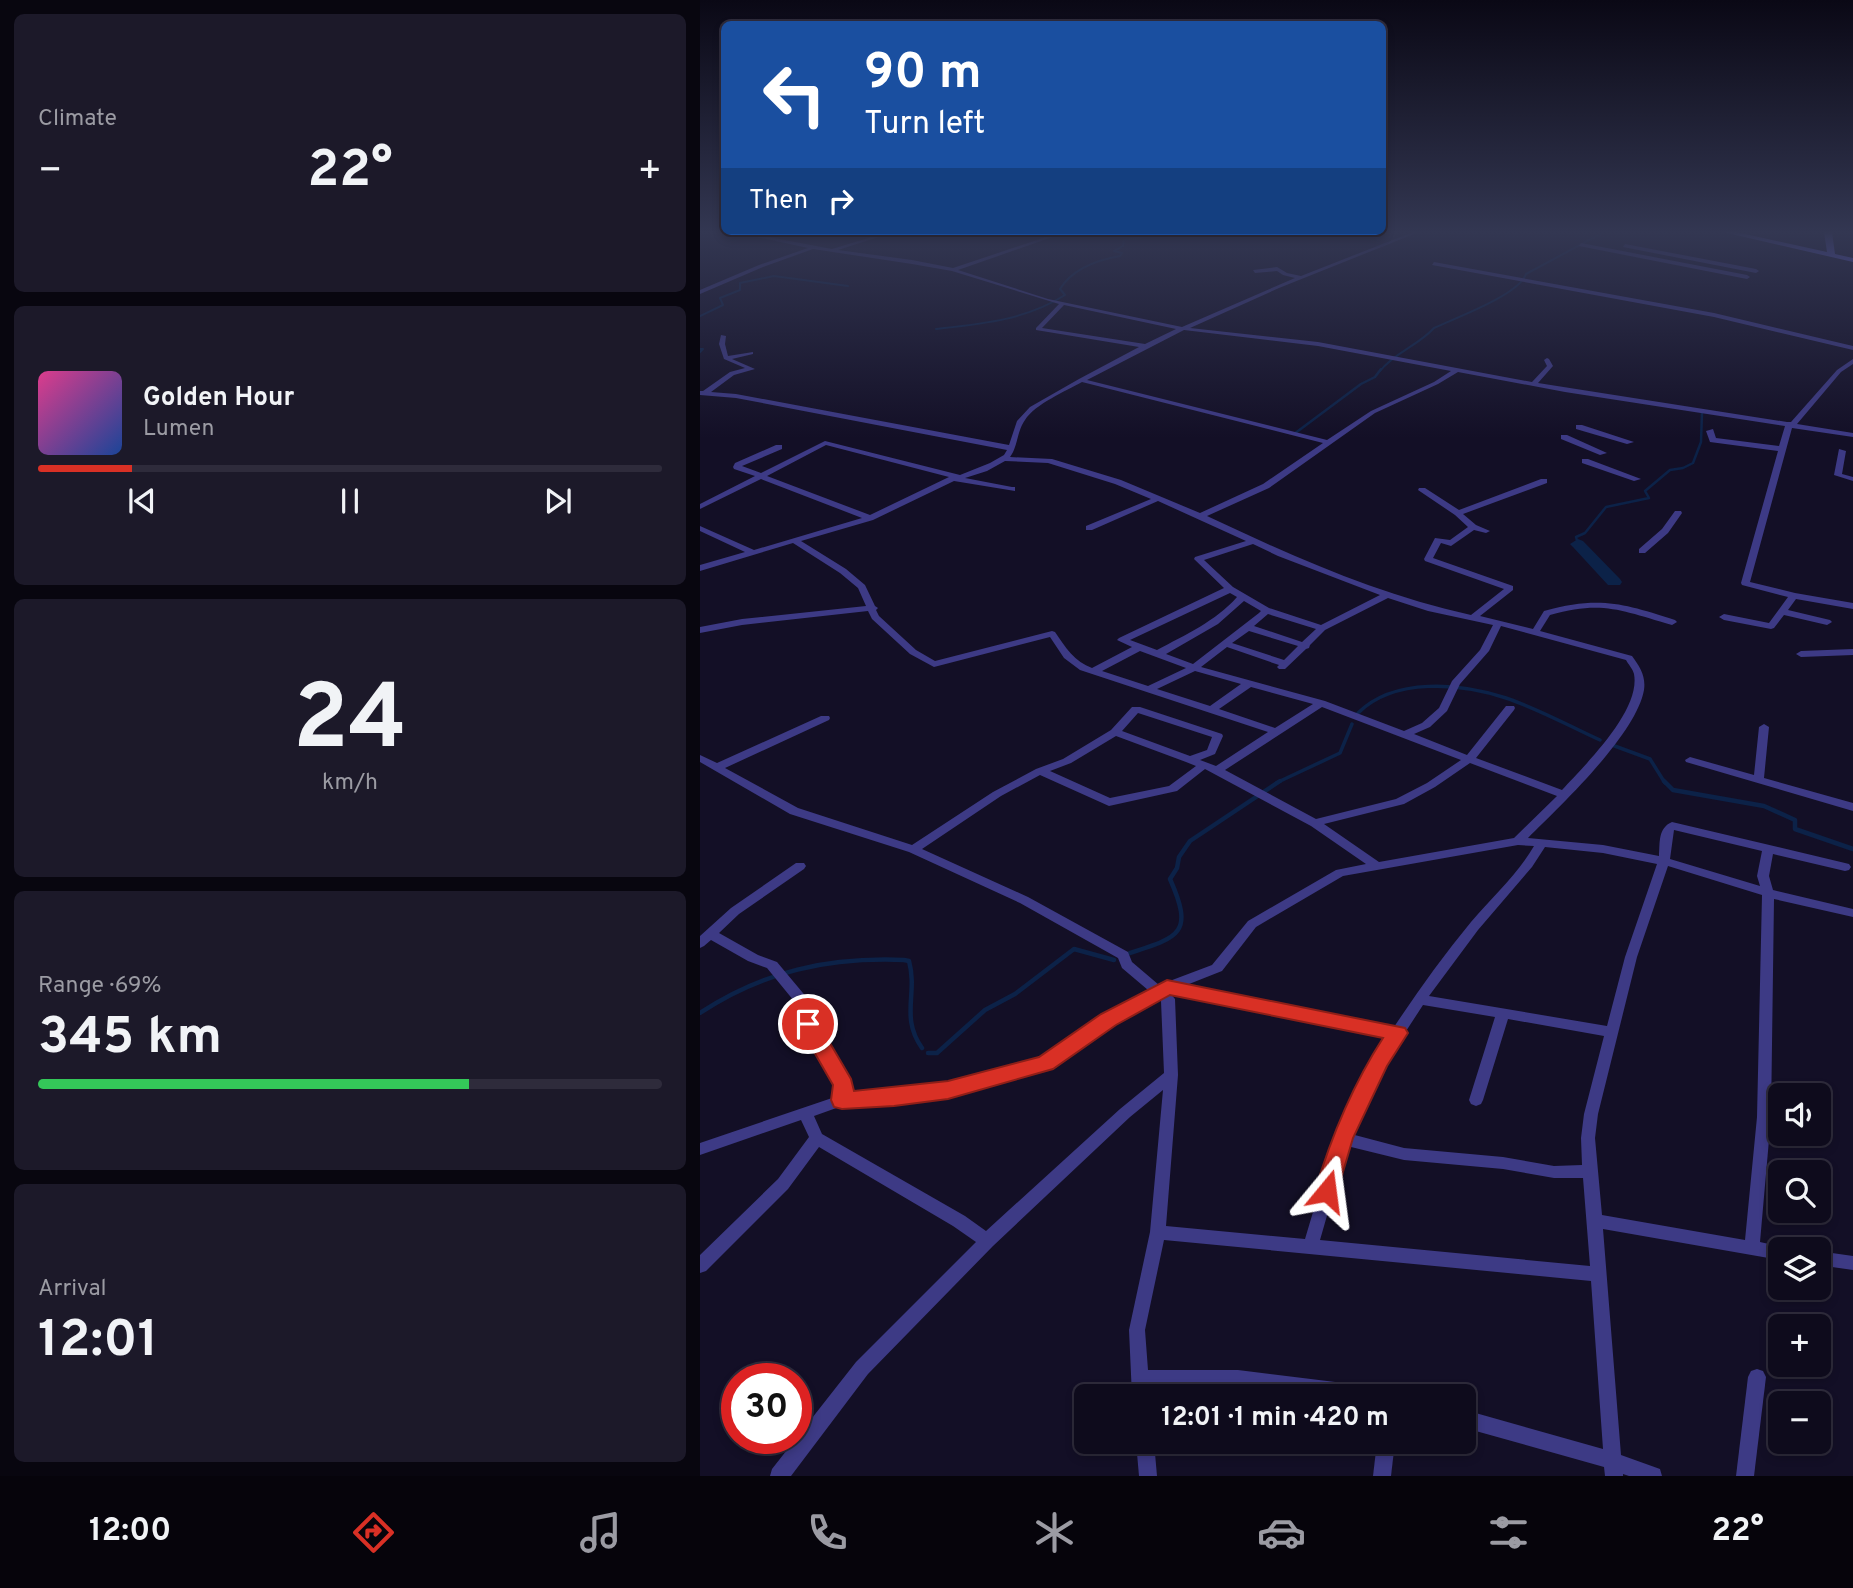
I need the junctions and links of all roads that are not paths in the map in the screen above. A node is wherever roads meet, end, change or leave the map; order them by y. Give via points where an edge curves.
1 (1055, 301) edge
2 (1242, 301) edge
3 (1635, 301) edge
4 (1062, 303) junction
5 (1178, 328) junction
6 (723, 336) dead end
7 (1145, 346) junction
8 (1853, 348) edge
9 (751, 353) dead end
10 (729, 360) junction
11 (1546, 360) dead end
12 (1853, 361) edge
13 (1455, 371) junction
14 (1081, 380) junction
15 (1534, 384) junction
16 (702, 393) edge
17 (1791, 424) junction
18 (1579, 427) dead end
19 (1710, 431) dead end
20 (1853, 435) edge
21 (1564, 437) dead end
22 (1630, 442) dead end
23 (1329, 443) junction
24 (779, 447) dead end
25 (1011, 447) junction
26 (1782, 449) junction
27 (1842, 451) dead end
28 (1603, 453) dead end
29 (1004, 459) junction
30 (1585, 461) dead end
31 (761, 476) junction
32 (958, 478) junction
33 (1853, 479) edge
34 (1637, 480) dead end
35 (1545, 481) dead end
36 (1012, 489) dead end
37 (1422, 490) dead end
38 (1159, 498) junction
39 (700, 507) edge
40 (1458, 513) junction
41 (1678, 513) dead end
42 (1200, 516) junction
43 (870, 517) junction
44 (1473, 527) junction
45 (700, 528) edge
46 (1089, 528) dead end
47 (1486, 531) dead end
48 (794, 540) junction
49 (1255, 541) junction
50 (1642, 551) dead end
51 (754, 553) junction
52 (700, 568) edge
53 (1230, 589) junction
54 (1387, 595) junction
55 (1243, 596) junction
56 (1794, 596) junction
57 (1853, 606) edge
58 (873, 608) junction
59 (1266, 610) junction
60 (1784, 612) junction
61 (1724, 617) dead end
62 (1473, 618) junction
63 (1672, 622) dead end
64 (1827, 622) dead end
65 (1498, 624) junction
66 (1247, 627) junction
67 (1322, 628) junction
68 (700, 630) edge
69 (1535, 632) junction
70 (1226, 643) junction
71 (1306, 646) junction
72 (1140, 648) junction
73 (1853, 652) edge
74 (1158, 654) junction
75 (1801, 654) dead end
76 (1194, 668) junction
77 (1094, 671) junction
78 (1248, 684) junction
79 (1149, 689) junction
80 (1321, 703) junction
81 (1510, 708) dead end
82 (1210, 710) junction
83 (825, 718) dead end
84 (1764, 727) dead end
85 (1275, 731) junction
86 (1115, 732) junction
87 (1406, 734) junction
88 (700, 758) edge
89 (1469, 759) junction
90 (1190, 760) junction
91 (1690, 760) dead end
92 (1203, 765) junction
93 (718, 767) junction
94 (1217, 770) junction
95 (1040, 771) junction
96 (1759, 778) junction
97 (1564, 795) junction
98 (1853, 807) edge
99 (1315, 823) junction
100 (1518, 841) junction
101 (1542, 842) junction
102 (1768, 848) junction
103 (914, 849) junction
104 (1664, 861) junction
105 (800, 866) dead end
106 (1377, 866) junction
107 (1844, 867) dead end
108 (1768, 893) junction
109 (1853, 913) edge
110 (706, 938) edge
111 (1162, 989) junction
112 (1419, 999) junction
113 (1503, 1013) junction
114 (1611, 1032) junction
115 (1397, 1033) junction
116 (1171, 1075) junction
117 (842, 1100) junction
118 (1476, 1100) dead end
119 (806, 1114) junction
120 (817, 1138) junction
121 (1342, 1138) junction
122 (700, 1149) edge
123 (1590, 1171) junction
124 (1596, 1220) junction
125 (1158, 1232) junction
126 (987, 1241) junction
127 (1311, 1245) junction
128 (1752, 1248) junction
129 (1768, 1250) edge
130 (1831, 1260) edge
131 (1853, 1263) edge
132 (700, 1266) edge
133 (1598, 1274) junction
134 (1757, 1377) dead end
135 (1140, 1384) edge
136 (1184, 1384) edge
137 (1279, 1384) edge
138 (1476, 1423) edge
139 (1146, 1454) edge
140 (1385, 1454) edge
141 (1614, 1469) edge
142 (779, 1476) edge
143 (1148, 1476) edge
144 (1382, 1476) edge
145 (1653, 1476) edge
146 (1745, 1476) edge

1 - 4 street
2 - 5 street
3 - 8 street
4 - 5 street
4 - 7 street via 1038,329
5 - 7 street
5 - 13 street via 1318,344
6 - 10 street
7 - 14 street
9 - 10 street
10 - 16 street via 752,369 732,373
11 - 15 street via 1550,366
12 - 17 street
13 - 15 street
13 - 23 street via 1373,412
14 - 23 street
14 - 25 street via 1024,416
15 - 17 street
16 - 25 street
17 - 20 street
17 - 26 street
18 - 22 street
19 - 26 street via 1713,440
21 - 28 street
23 - 42 street via 1266,486
24 - 31 street via 737,467
25 - 29 street
26 - 56 street via 1745,583
27 - 33 street via 1838,475
29 - 32 street
29 - 38 street via 1049,461
30 - 34 street
31 - 32 street via 825,443
31 - 39 street
31 - 43 street
32 - 36 street
32 - 43 street
35 - 40 street
37 - 40 street
38 - 42 street
38 - 46 street
40 - 44 street
41 - 50 street
42 - 49 street
43 - 48 street
44 - 47 street
44 - 62 street via 1451,543 1438,540 1428,558 1510,588
45 - 51 street
48 - 51 street
48 - 58 street via 862,587
49 - 53 street via 1198,559
49 - 54 street
51 - 52 street
53 - 55 street
53 - 72 street via 1122,640
54 - 62 street
54 - 67 street
55 - 59 street
55 - 74 street via 1217,618
56 - 57 street
56 - 60 street
58 - 68 street
58 - 77 street via 875,617 892,634 934,664 1052,634 1068,656
59 - 66 street
59 - 67 street
60 - 61 street via 1771,626
60 - 64 street
62 - 65 street
63 - 69 street via 1589,603 1547,613
65 - 69 street
65 - 87 street via 1484,652 1453,687 1443,709 1426,725
66 - 70 street
66 - 71 street
67 - 71 street
69 - 97 street via 1629,658 1639,667 1640,685 1629,714
70 - 71 street via 1284,665
70 - 76 street
72 - 74 street
72 - 77 street
73 - 75 street
74 - 76 street
76 - 78 street
76 - 79 street
77 - 79 street
78 - 80 street
78 - 82 street
79 - 82 street
80 - 85 street
80 - 87 street
81 - 89 street
82 - 85 street
83 - 93 street
84 - 96 street
85 - 94 street
86 - 90 street
86 - 90 street via 1136,709 1218,736 1211,752
86 - 95 street via 1067,761
87 - 89 street
88 - 93 street
89 - 97 street
89 - 99 street via 1391,804
90 - 92 street
91 - 96 street
92 - 94 street
92 - 95 street via 1173,789 1109,802
93 - 103 street via 794,811
94 - 99 street
95 - 103 street
96 - 98 street
97 - 100 street
99 - 106 street
100 - 101 street
100 - 106 street
101 - 104 street
101 - 112 street via 1532,861 1474,926
102 - 104 street via 1672,826 1667,830
102 - 107 street
102 - 108 street via 1763,876
103 - 111 street via 1110,946 1123,955 1127,965
104 - 108 street
104 - 114 street
105 - 110 street via 735,911
106 - 111 street via 1340,873 1252,924 1217,968
108 - 109 street
108 - 128 street via 1764,1117
110 - 117 street via 772,965 808,1009 814,1037 844,1085
111 - 115 street
111 - 116 street via 1168,999
111 - 117 street via 1108,1019 1046,1063 948,1090
112 - 113 street
112 - 115 street
113 - 114 street
113 - 118 street
114 - 123 street via 1591,1114
115 - 121 street
116 - 125 street
116 - 126 street
117 - 119 street
119 - 120 street
119 - 122 street
120 - 126 street
120 - 132 street via 783,1184
121 - 123 street via 1404,1154 1554,1172
121 - 127 street
123 - 124 street
124 - 128 street
124 - 133 street
125 - 127 street
125 - 135 street via 1138,1330
126 - 142 street via 862,1368
127 - 133 street
128 - 129 street
130 - 131 street
133 - 141 street
134 - 146 street
136 - 137 street via 1238,1379
138 - 141 street
139 - 143 street
140 - 144 street
141 - 145 street

